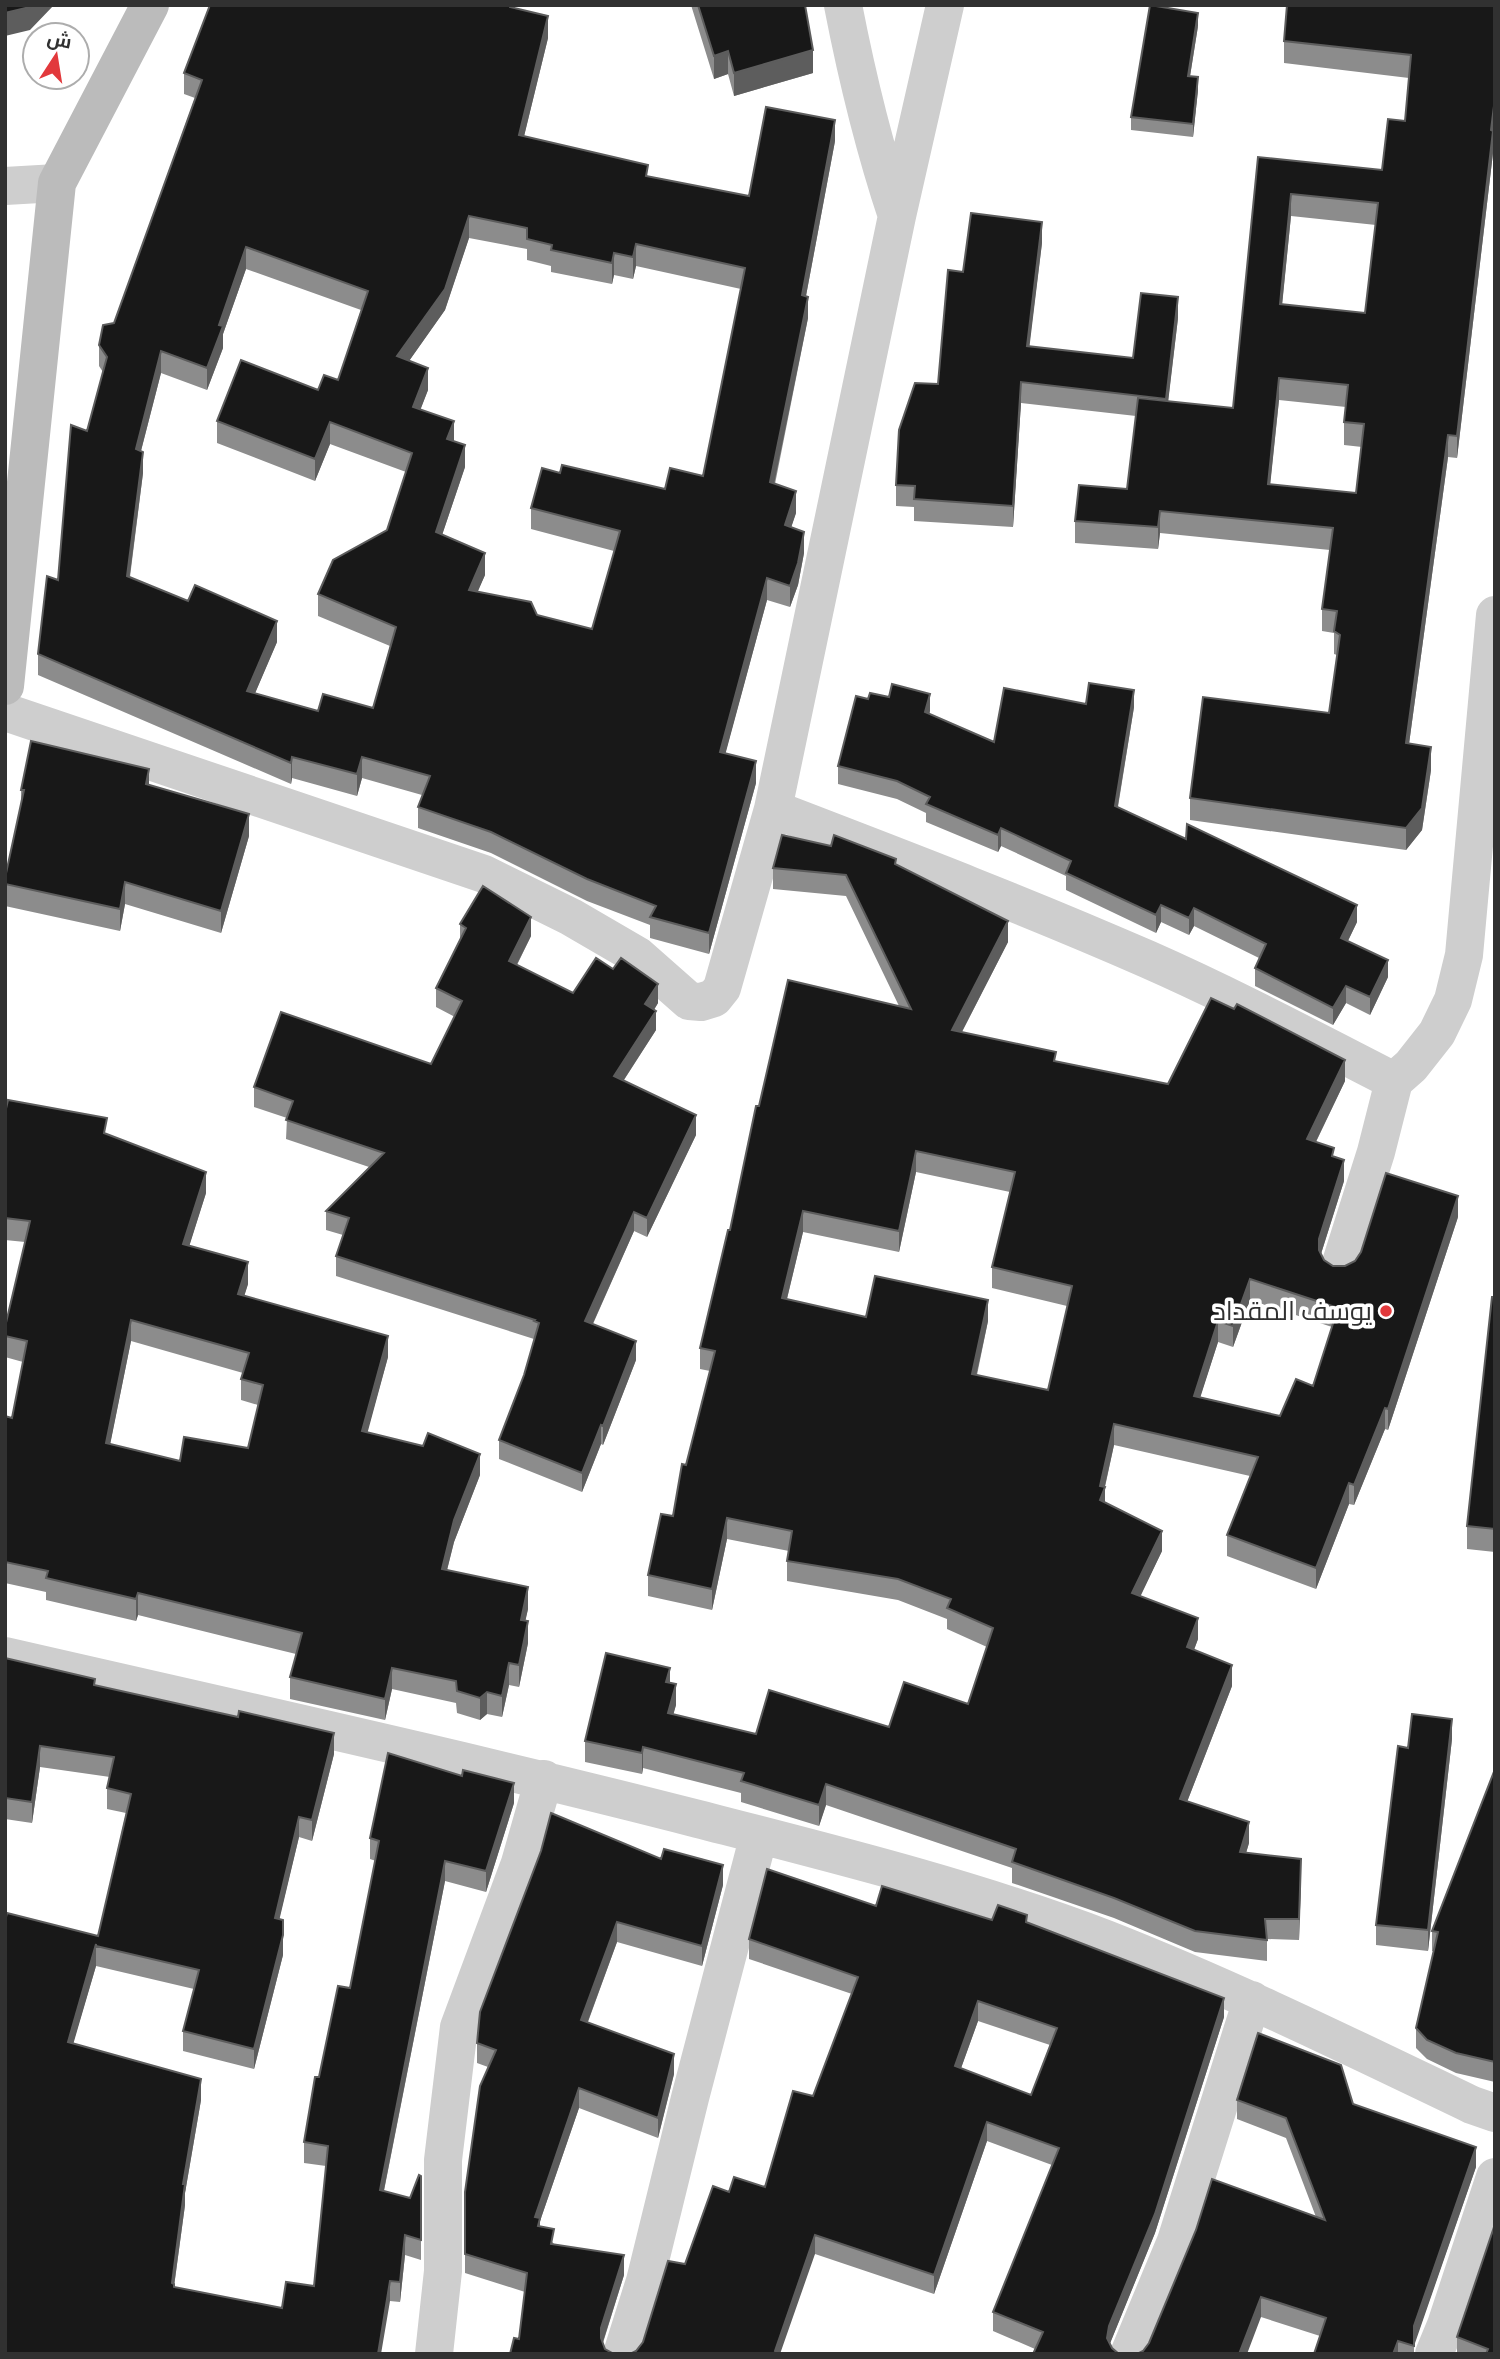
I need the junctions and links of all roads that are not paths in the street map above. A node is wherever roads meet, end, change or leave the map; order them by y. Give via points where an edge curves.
1 (150, 5) edge
2 (843, 5) edge
3 (946, 5) edge
4 (57, 183) junction
5 (5, 186) edge
6 (897, 216) junction
7 (1495, 615) edge
8 (5, 686) edge
9 (5, 712) edge
10 (773, 808) junction
11 (1480, 957) edge
12 (1394, 1081) junction
13 (1340, 1266) edge
14 (5, 1656) edge
15 (544, 1779) junction
16 (759, 1835) junction
17 (1252, 2000) junction
18 (1495, 2113) edge
19 (1495, 2177) edge
20 (434, 2354) edge
21 (622, 2354) edge
22 (1129, 2354) edge
23 (1434, 2354) edge

1 - 4 street
2 - 6 street via 862,97
3 - 6 street
4 - 5 street
4 - 8 street
6 - 10 street
7 - 11 street
9 - 10 street via 484,874 638,956 689,1001 714,998 722,988
10 - 12 street via 1149,960
11 - 12 street via 1437,1033
12 - 13 street
14 - 15 street
15 - 16 street
15 - 20 street via 520,1863 459,2027 443,2160 443,2271
16 - 17 street via 962,1891 1090,1934
16 - 21 street via 645,2281
17 - 18 street
17 - 22 street via 1176,2241
19 - 23 street

